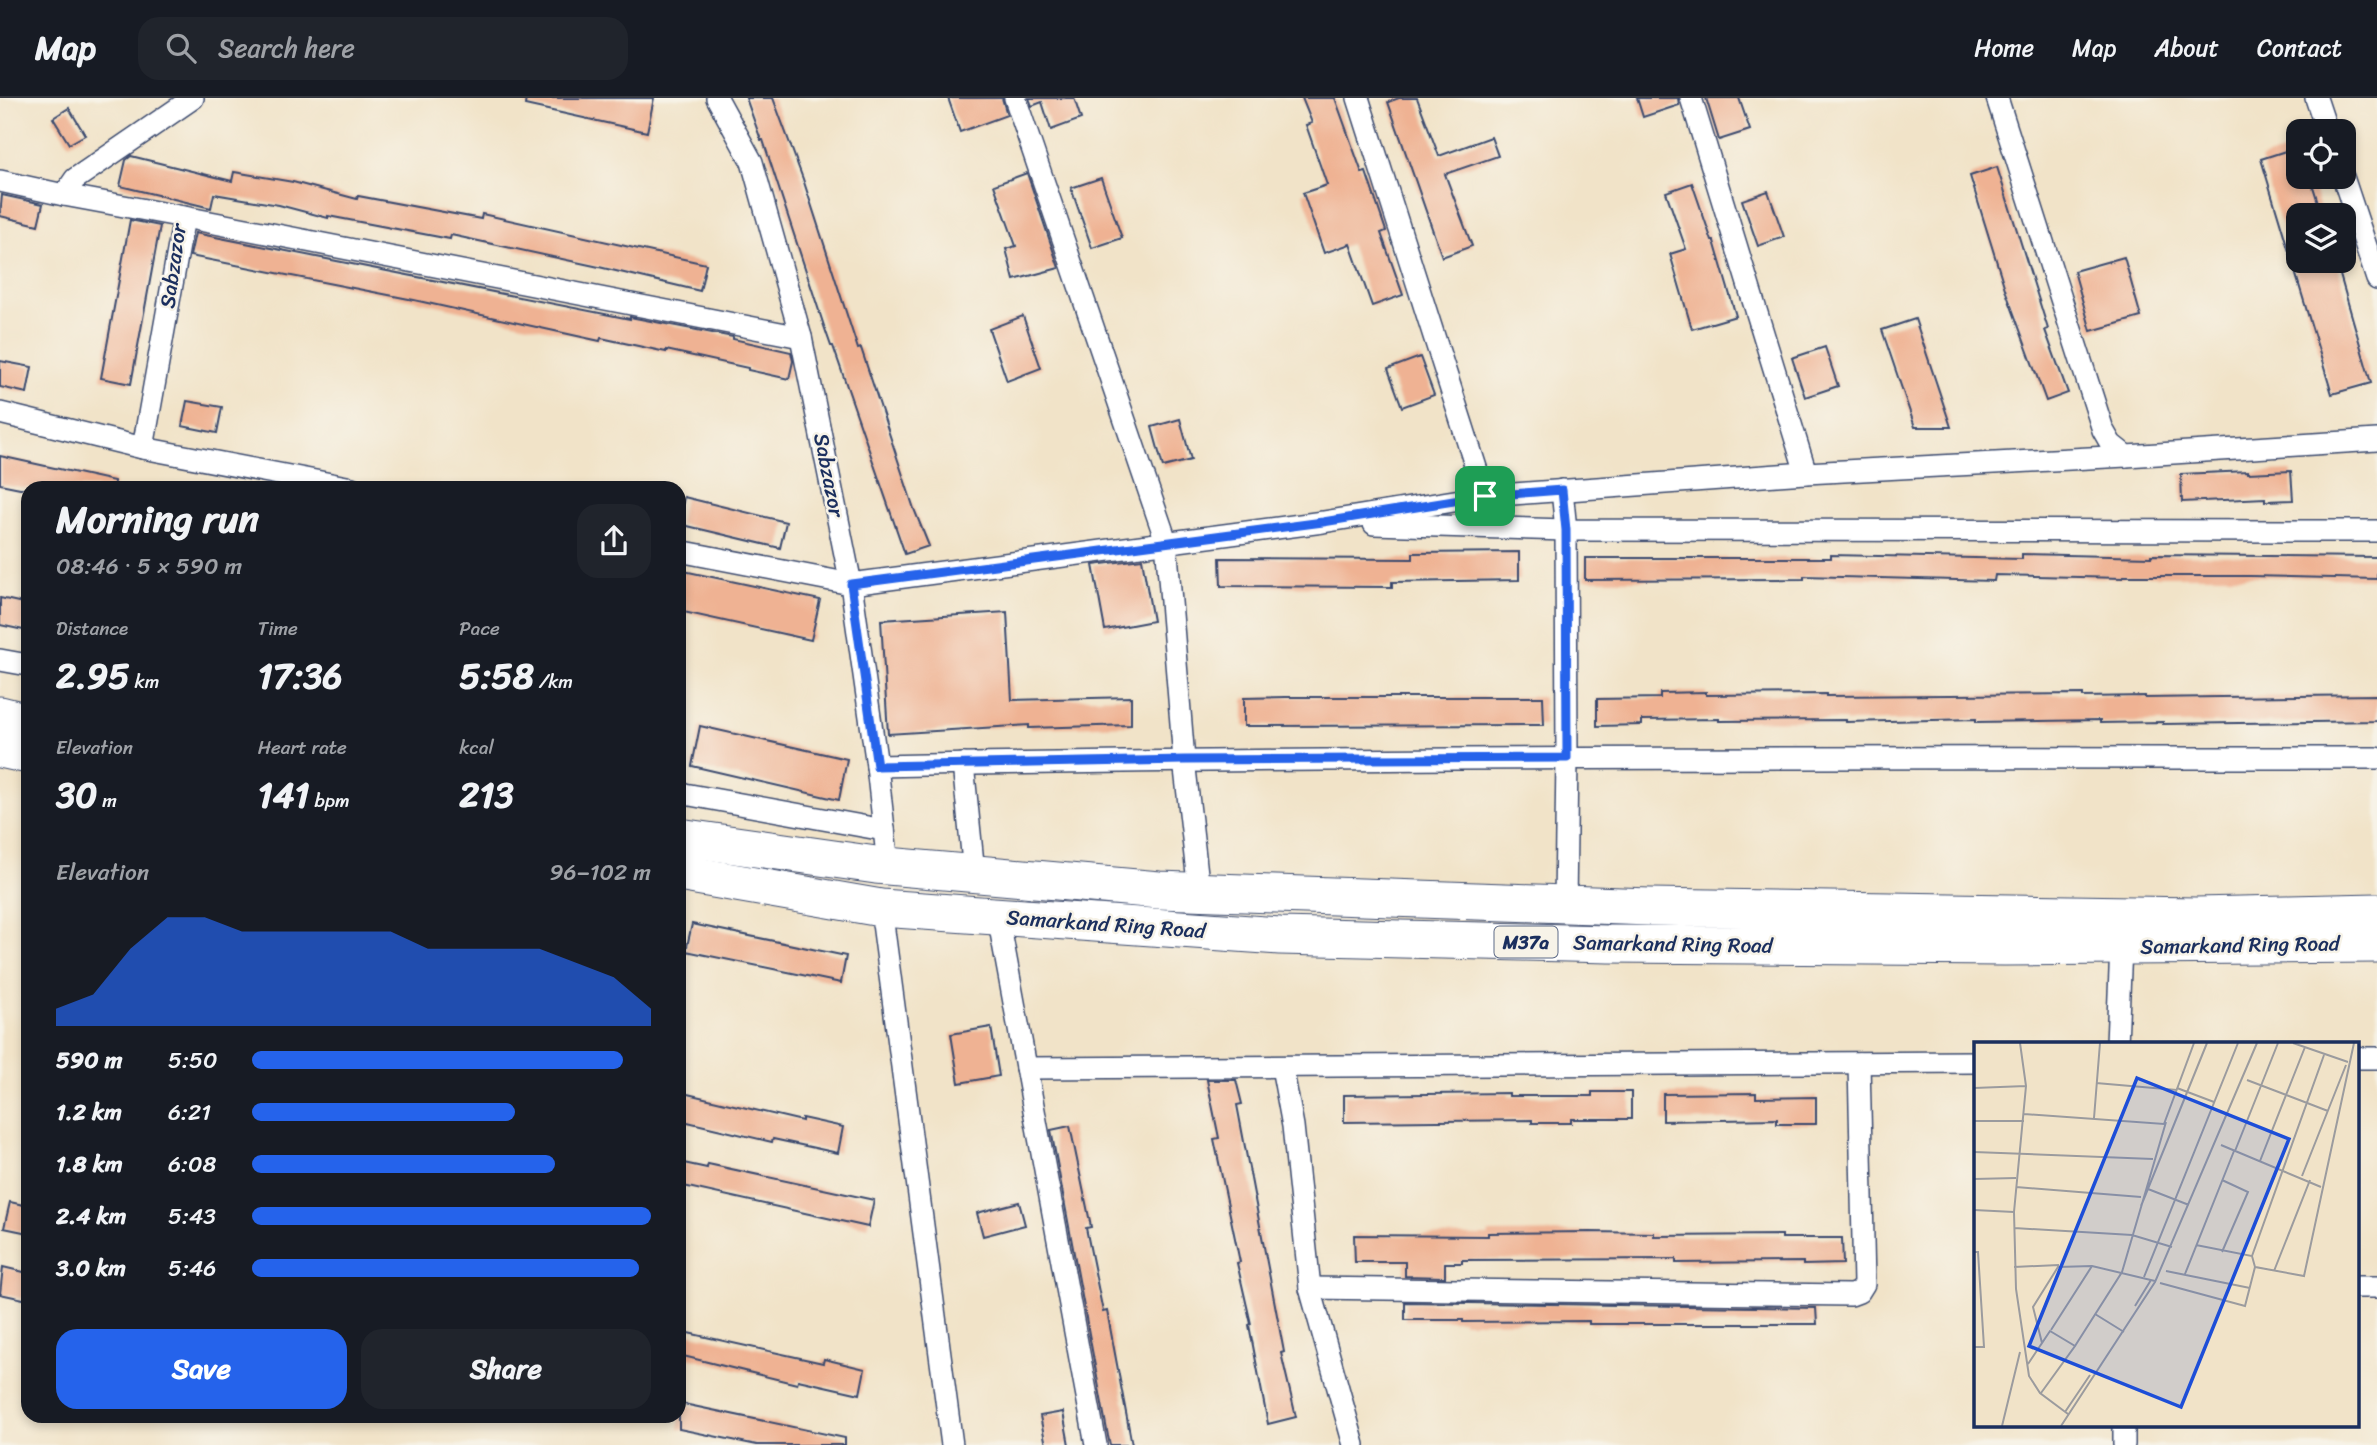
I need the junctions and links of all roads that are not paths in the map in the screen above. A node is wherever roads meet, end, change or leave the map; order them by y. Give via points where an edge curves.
1 (193, 98) edge
2 (717, 98) edge
3 (1015, 98) edge
4 (1358, 98) edge
5 (1691, 98) edge
6 (1997, 98) edge
7 (2316, 98) edge
8 (2323, 119) edge
9 (0, 181) edge
10 (2347, 189) edge
11 (64, 195) junction
12 (184, 217) junction
13 (2377, 279) edge
14 (801, 338) junction
15 (0, 413) edge
16 (2377, 440) edge
17 (143, 448) junction
18 (2126, 456) junction
19 (1806, 473) junction
20 (315, 481) edge
21 (1562, 490) junction
22 (1485, 496) junction
23 (1323, 522) junction
24 (1566, 530) junction
25 (2377, 531) edge
26 (1166, 541) junction
27 (686, 552) edge
28 (851, 584) junction
29 (0, 660) edge
30 (21, 664) edge
31 (0, 715) edge
32 (21, 720) edge
33 (0, 749) edge
34 (21, 754) edge
35 (1567, 758) junction
36 (2377, 758) edge
37 (1184, 760) junction
38 (963, 764) junction
39 (877, 766) junction
40 (686, 795) edge
41 (686, 837) edge
42 (886, 848) junction
43 (974, 873) junction
44 (686, 874) edge
45 (1159, 890) junction
46 (1199, 891) junction
47 (1565, 904) junction
48 (881, 908) junction
49 (2377, 912) edge
50 (998, 916) junction
51 (1153, 928) junction
52 (2377, 944) edge
53 (2121, 946) junction
54 (2117, 1042) edge
55 (1974, 1062) edge
56 (1859, 1063) junction
57 (1282, 1067) junction
58 (1026, 1068) junction
59 (1310, 1288) junction
60 (951, 1445) edge
61 (1096, 1445) edge
62 (1354, 1445) edge

1 - 11 street via 75,179
2 - 14 street, Sabzazor via 752,162
3 - 26 street
4 - 22 street
5 - 19 street
6 - 18 street via 2103,430
7 - 8 street
9 - 11 street, Sabzazor
10 - 13 street
11 - 12 street, Sabzazor
12 - 14 street
12 - 17 street, Sabzazor
14 - 28 street, Sabzazor
15 - 17 street
16 - 18 street
17 - 20 street
18 - 19 street
19 - 21 street
21 - 22 street
21 - 24 street
22 - 23 street
23 - 24 street
23 - 26 street
24 - 25 street
24 - 35 street
26 - 28 street
26 - 37 street
27 - 28 street
28 - 39 street, Sabzazor
29 - 30 street
31 - 32 highway
33 - 34 highway
35 - 36 street
35 - 37 street
35 - 47 street
37 - 38 street
37 - 46 street
38 - 39 street
38 - 43 street
39 - 42 street, Sabzazor
40 - 42 street
41 - 42 highway, Samarkand Ring Road / M37a
42 - 43 highway, Samarkand Ring Road / M37a
43 - 45 highway, Samarkand Ring Road / M37a
44 - 48 highway, Samarkand Ring Road / M37a
45 - 46 highway, Samarkand Ring Road / M37a
45 - 51 highway
46 - 47 highway, Samarkand Ring Road / M37a
47 - 49 highway, Samarkand Ring Road / M37a via 2196,916
48 - 50 highway, Samarkand Ring Road / M37a
48 - 60 street
50 - 51 highway, Samarkand Ring Road / M37a
50 - 58 street
51 - 53 highway, Samarkand Ring Road / M37a via 1280,936 1609,944
52 - 53 highway, Samarkand Ring Road / M37a
53 - 54 street
55 - 56 street
56 - 57 street
56 - 59 street via 1864,1284 1859,1292
57 - 58 street
57 - 59 street
58 - 61 street
59 - 62 street

